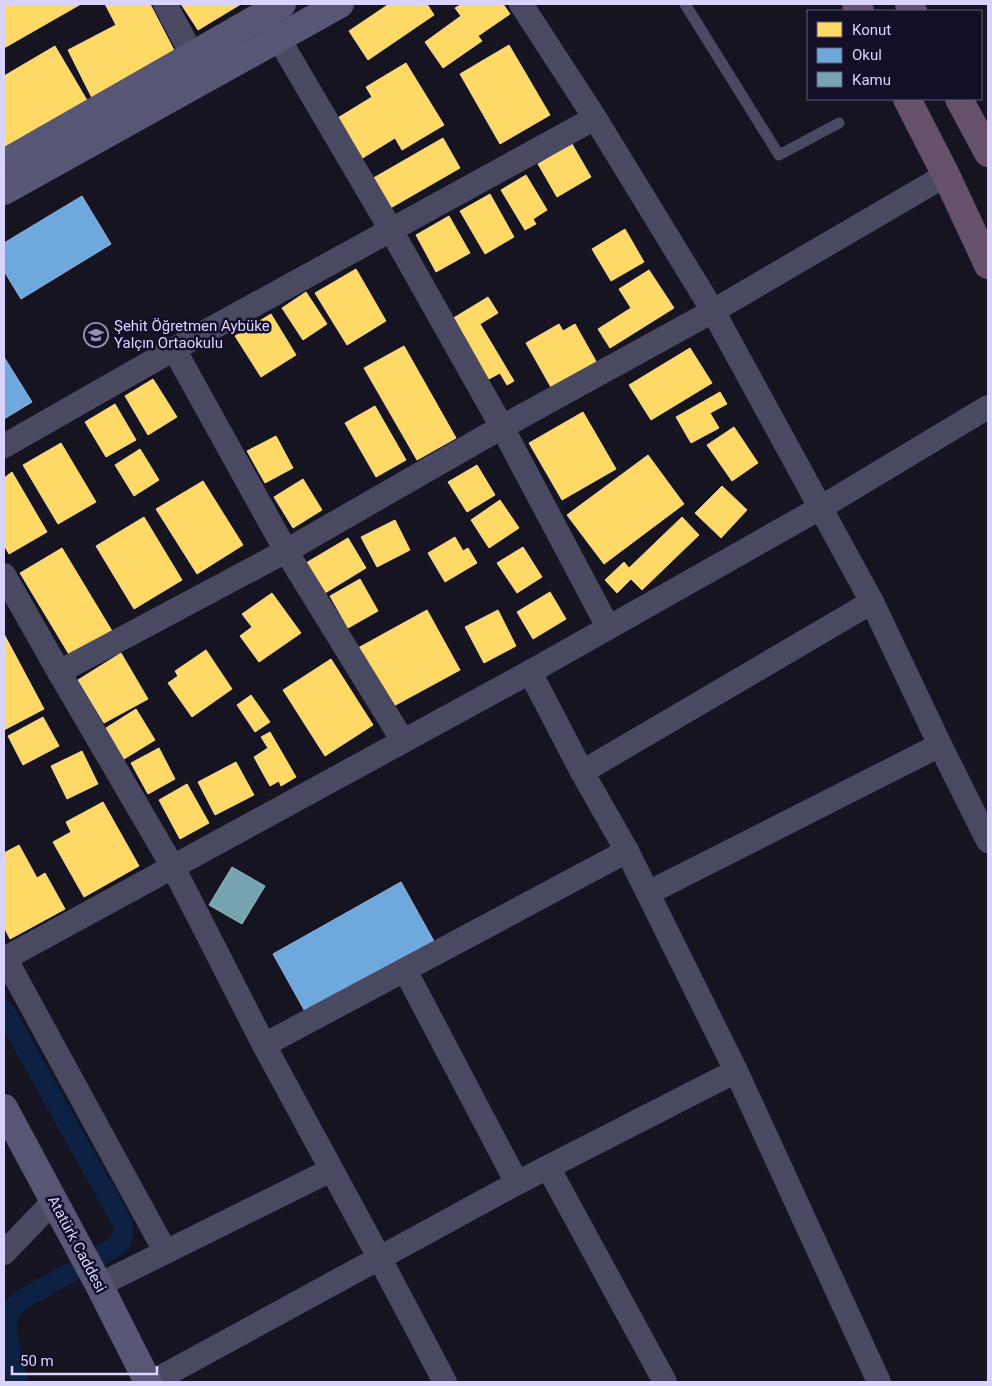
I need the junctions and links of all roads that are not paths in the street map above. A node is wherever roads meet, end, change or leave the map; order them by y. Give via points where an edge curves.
1 (165, 4) edge
2 (340, 4) edge
3 (521, 4) edge
4 (685, 4) edge
5 (268, 7) edge
6 (279, 38) junction
7 (199, 67) junction
8 (908, 100) edge
9 (961, 102) edge
10 (595, 118) junction
11 (988, 118) edge
12 (838, 123) dead end
13 (988, 153) edge
14 (4, 164) edge
15 (946, 175) junction
16 (4, 191) edge
17 (391, 230) junction
18 (988, 265) edge
19 (713, 311) junction
20 (174, 349) junction
21 (988, 407) edge
22 (502, 427) junction
23 (4, 446) edge
24 (820, 508) junction
25 (286, 551) junction
26 (4, 575) edge
27 (872, 602) junction
28 (608, 627) junction
29 (58, 672) junction
30 (530, 672) junction
31 (403, 741) junction
32 (940, 745) junction
33 (582, 772) junction
34 (988, 841) edge
35 (627, 851) junction
36 (173, 867) junction
37 (648, 893) junction
38 (4, 958) edge
39 (405, 970) junction
40 (264, 1045) junction
41 (736, 1071) junction
42 (4, 1108) edge
43 (548, 1167) junction
44 (332, 1170) junction
45 (517, 1183) junction
46 (54, 1201) junction
47 (166, 1251) junction
48 (4, 1253) edge
49 (380, 1259) junction
50 (99, 1285) junction
51 (148, 1382) edge
52 (152, 1382) edge
53 (445, 1382) edge
54 (665, 1382) edge
55 (879, 1382) edge

1 - 7 street
2 - 6 street
3 - 10 street
4 - 12 lane via 778,155
5 - 6 street
5 - 7 street
6 - 7 street
6 - 17 street
7 - 14 street
7 - 16 street
8 - 15 highway
9 - 11 street via 974,113
9 - 13 highway
10 - 17 street
10 - 19 street
15 - 18 highway
15 - 19 street
17 - 20 street
17 - 22 street
19 - 22 street
19 - 24 street
20 - 23 street
20 - 25 street
21 - 24 street
22 - 25 street
22 - 28 street
24 - 27 street
24 - 28 street
25 - 29 street
25 - 31 street
26 - 29 street
27 - 32 street
27 - 33 street
28 - 30 street
29 - 36 street
30 - 31 street
30 - 33 street
31 - 36 street
32 - 34 street
32 - 37 street
33 - 35 street
35 - 37 street
35 - 39 street
36 - 38 street
36 - 40 street
37 - 41 street
38 - 47 street
39 - 40 street
39 - 45 street
40 - 44 street
41 - 43 street
41 - 55 street
42 - 46 street, Atatürk Caddesi
43 - 45 street
43 - 54 street
44 - 47 street
44 - 49 street
45 - 49 street
46 - 48 street
46 - 50 street, Atatürk Caddesi
47 - 50 street
49 - 52 street
49 - 53 street
50 - 51 street, Atatürk Caddesi

